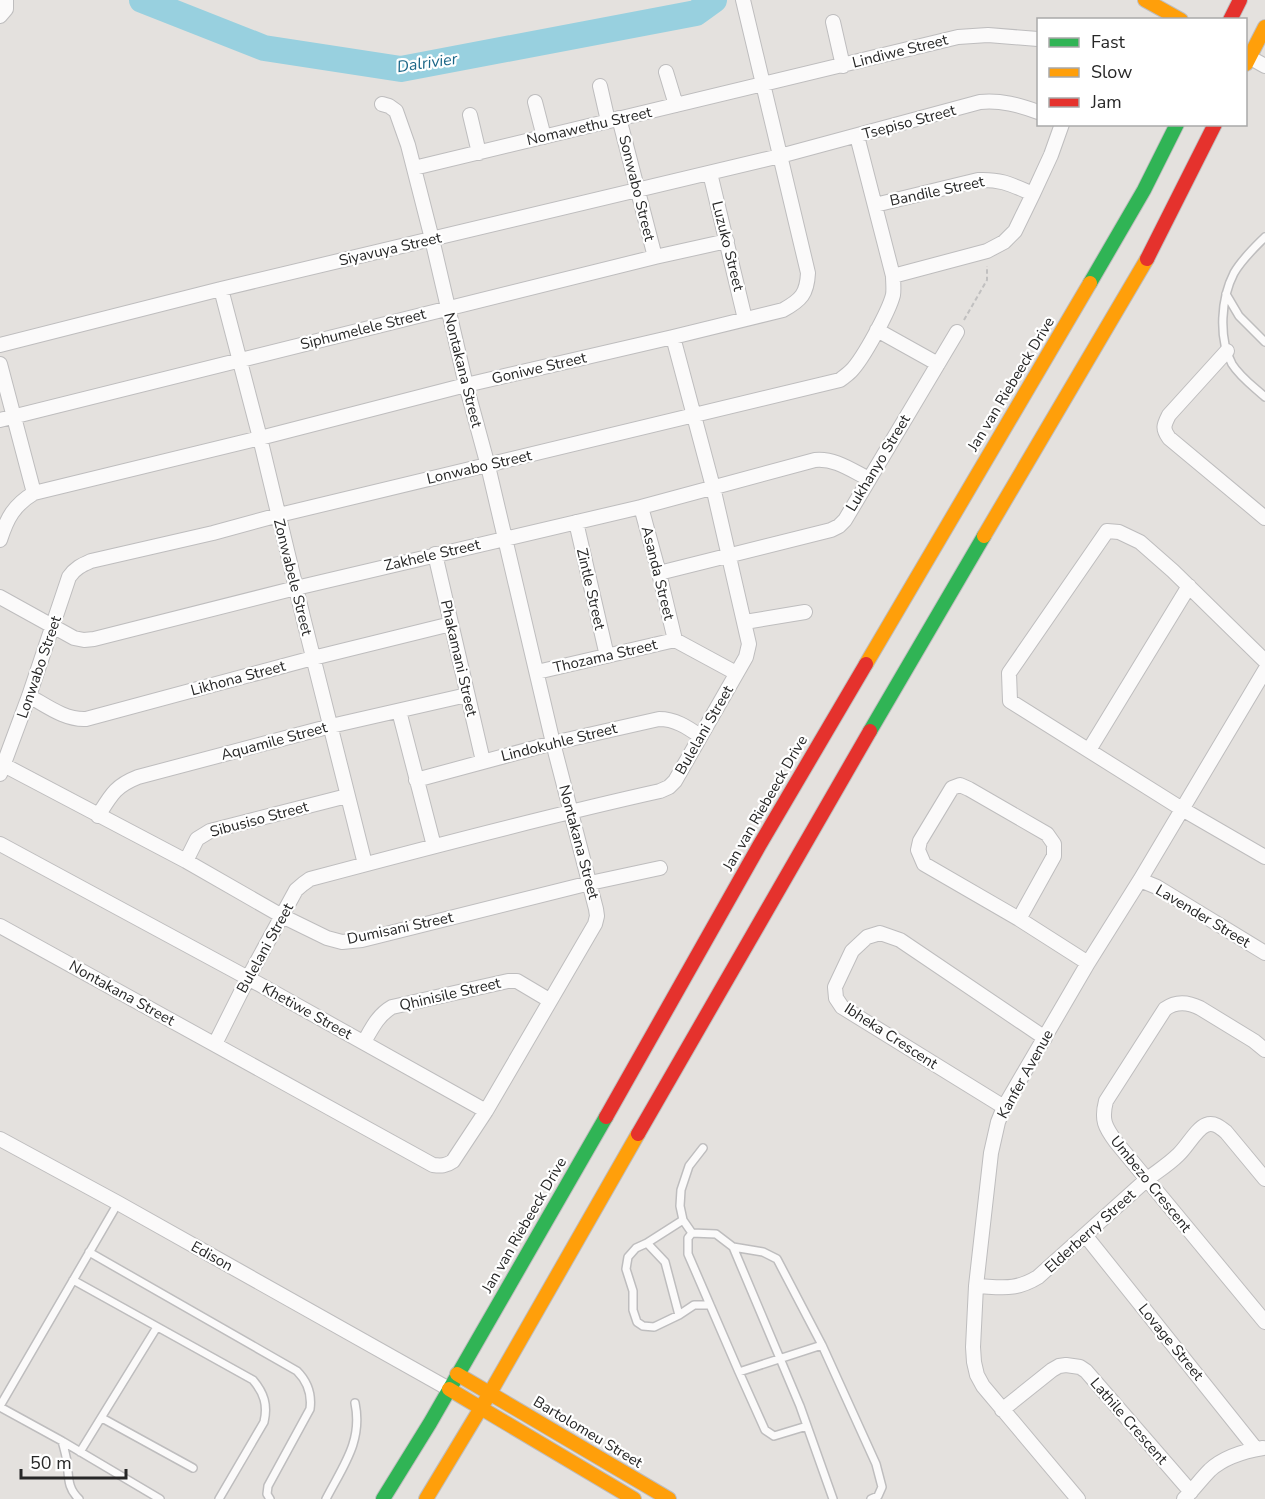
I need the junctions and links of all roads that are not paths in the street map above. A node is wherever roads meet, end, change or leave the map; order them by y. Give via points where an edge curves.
1 (6, 0) edge
2 (743, 0) edge
3 (1145, 0) edge
4 (1240, 0) edge
5 (0, 16) edge
6 (1177, 18) edge
7 (1231, 18) edge
8 (833, 22) dead end
9 (1265, 27) edge
10 (1037, 39) edge
11 (1247, 59) edge
12 (843, 66) junction
13 (1265, 66) edge
14 (666, 72) dead end
15 (764, 85) junction
16 (600, 86) dead end
17 (535, 102) dead end
18 (382, 104) dead end
19 (676, 105) junction
20 (1037, 112) edge
21 (470, 115) dead end
22 (614, 120) junction
23 (1061, 126) edge
24 (1176, 126) edge
25 (1214, 126) edge
26 (544, 136) junction
27 (857, 136) junction
28 (479, 153) junction
29 (780, 156) junction
30 (414, 168) junction
31 (710, 173) junction
32 (637, 189) junction
33 (1033, 194) junction
34 (875, 205) junction
35 (1265, 237) edge
36 (432, 239) junction
37 (727, 241) junction
38 (654, 257) junction
39 (893, 276) junction
40 (221, 289) junction
41 (1226, 294) junction
42 (448, 308) junction
43 (745, 319) junction
44 (877, 330) junction
45 (957, 332) road end
46 (673, 337) junction
47 (1265, 342) edge
48 (0, 345) edge
49 (1227, 351) junction
50 (239, 360) junction
51 (0, 364) edge
52 (938, 364) junction
53 (466, 385) junction
54 (1265, 398) edge
55 (694, 416) junction
56 (6, 418) edge
57 (260, 438) junction
58 (488, 466) junction
59 (868, 479) junction
60 (713, 487) junction
61 (34, 493) junction
62 (641, 507) junction
63 (279, 515) junction
64 (1265, 518) edge
65 (576, 522) junction
66 (506, 538) junction
67 (0, 540) edge
68 (435, 554) junction
69 (729, 556) junction
70 (659, 573) junction
71 (1189, 586) junction
72 (296, 588) junction
73 (0, 597) edge
74 (805, 612) dead end
75 (744, 622) junction
76 (451, 624) junction
77 (53, 626) junction
78 (675, 640) junction
79 (607, 656) junction
80 (313, 658) junction
81 (1265, 661) edge
82 (1265, 670) edge
83 (537, 672) junction
84 (736, 673) junction
85 (467, 695) junction
86 (29, 696) junction
87 (399, 711) junction
88 (331, 726) junction
89 (700, 736) junction
90 (553, 742) junction
91 (1089, 750) junction
92 (483, 761) junction
93 (1, 767) edge
94 (416, 780) junction
95 (347, 796) junction
96 (1182, 809) junction
97 (570, 811) junction
98 (98, 816) junction
99 (0, 844) edge
100 (434, 846) junction
101 (1265, 856) edge
102 (186, 861) junction
103 (365, 864) junction
104 (660, 868) dead end
105 (1140, 880) junction
106 (590, 883) junction
107 (282, 916) junction
108 (1019, 919) junction
109 (0, 926) edge
110 (1265, 953) edge
111 (1088, 963) junction
112 (248, 978) junction
113 (549, 1000) junction
114 (1045, 1038) junction
115 (364, 1042) junction
116 (215, 1044) junction
117 (1265, 1050) edge
118 (1004, 1107) junction
119 (486, 1111) junction
120 (0, 1139) edge
121 (703, 1148) dead end
122 (1265, 1179) edge
123 (1148, 1180) junction
124 (118, 1203) junction
125 (683, 1220) junction
126 (692, 1233) junction
127 (1085, 1235) junction
128 (647, 1243) junction
129 (733, 1247) junction
130 (89, 1252) junction
131 (73, 1280) junction
132 (976, 1286) junction
133 (710, 1305) junction
134 (680, 1315) junction
135 (1265, 1322) edge
136 (157, 1327) junction
137 (822, 1345) junction
138 (780, 1359) junction
139 (739, 1372) junction
140 (457, 1374) junction
141 (423, 1375) junction
142 (449, 1389) junction
143 (490, 1393) junction
144 (355, 1403) dead end
145 (0, 1407) edge
146 (481, 1408) junction
147 (1002, 1410) junction
148 (102, 1418) junction
149 (807, 1426) junction
150 (62, 1442) junction
151 (1261, 1448) edge
152 (80, 1452) junction
153 (193, 1468) dead end
154 (1188, 1495) edge
155 (877, 1498) edge
156 (79, 1499) edge
157 (160, 1499) edge
158 (219, 1499) edge
159 (270, 1499) edge
160 (326, 1499) edge
161 (383, 1499) edge
162 (426, 1499) edge
163 (634, 1499) edge
164 (669, 1499) edge
165 (833, 1499) edge
166 (1078, 1499) edge

1 - 5 street via 6,9
2 - 15 street, Goniwe Street
3 - 6 main road
4 - 7 main road
8 - 12 street
9 - 11 main road
10 - 12 street, Lindiwe Street via 958,37
11 - 13 street
12 - 15 street, Lindiwe Street
14 - 19 street
15 - 19 street, Nomawethu Street
15 - 29 street, Goniwe Street
16 - 22 street, Sonwabo Street
17 - 26 street
18 - 30 street, Nontakana Street via 396,111
19 - 22 street, Nomawethu Street
20 - 27 street, Tsepiso Street via 1006,102 980,102
21 - 28 street
22 - 26 street, Nomawethu Street
22 - 32 street, Sonwabo Street
23 - 33 street
24 - 140 main road, Jan van Riebeeck Drive via 1107,255 765,835
25 - 143 main road via 1149,255 826,805
26 - 28 street, Nomawethu Street
27 - 29 street, Tsepiso Street
27 - 34 street, Lonwabo Street
28 - 30 street, Nomawethu Street
29 - 31 street, Siyavuya Street
29 - 43 street, Goniwe Street via 808,273 807,287 795,304
30 - 36 street, Nontakana Street
31 - 32 street, Siyavuya Street
31 - 37 street, Luzuko Street
32 - 36 street, Siyavuya Street
32 - 38 street, Sonwabo Street
33 - 34 street, Bandile Street via 1001,181 978,180
33 - 39 street via 1015,231 1004,242 987,251
34 - 39 street, Lonwabo Street
35 - 41 lane via 1244,258
36 - 40 street, Siyavuya Street
36 - 42 street, Nontakana Street
37 - 38 street, Siphumelele Street
37 - 43 street, Luzuko Street
38 - 42 street, Siphumelele Street
39 - 44 street, Lonwabo Street via 892,299
40 - 48 street, Siyavuya Street
40 - 50 street, Zonwabele Street
41 - 47 lane via 1239,316
41 - 49 lane via 1223,315
42 - 50 street, Siphumelele Street
42 - 53 street, Nontakana Street
43 - 46 street, Goniwe Street
44 - 52 street
44 - 55 street, Lonwabo Street via 857,364 840,380
45 - 52 street, Lukhanyo Street
46 - 53 street, Goniwe Street
46 - 55 street, Bulelani Street
49 - 54 lane via 1238,372
49 - 64 street via 1169,415 1165,432
50 - 56 street, Siphumelele Street
50 - 57 street, Zonwabele Street
51 - 56 street
52 - 59 street, Lukhanyo Street
53 - 57 street, Goniwe Street
53 - 58 street, Nontakana Street
55 - 58 street, Lonwabo Street
55 - 60 street, Bulelani Street
56 - 61 street
57 - 61 street, Goniwe Street
57 - 63 street, Zonwabele Street
58 - 63 street, Lonwabo Street
58 - 66 street, Nontakana Street
59 - 60 street, Zakhele Street via 822,459
59 - 69 street, Lukhanyo Street via 839,526
60 - 62 street, Zakhele Street
60 - 69 street, Bulelani Street
61 - 67 street, Goniwe Street via 12,512
62 - 65 street, Zakhele Street
62 - 70 street, Asanda Street
63 - 72 street, Zonwabele Street
63 - 77 street, Lonwabo Street via 81,565 69,577
65 - 66 street, Zakhele Street
65 - 79 street, Zintle Street
66 - 68 street, Zakhele Street
66 - 83 street, Nontakana Street
68 - 72 street, Zakhele Street
68 - 76 street, Phakamani Street
69 - 70 street, Lukhanyo Street
69 - 75 street, Bulelani Street
70 - 78 street, Asanda Street
71 - 81 street
71 - 91 street
71 - 91 street via 1140,542 1107,531 1010,673 1010,701
72 - 77 street, Zakhele Street via 94,639 74,638
72 - 80 street, Zonwabele Street
73 - 77 street, Zakhele Street
74 - 75 street
75 - 84 street, Bulelani Street via 748,652
76 - 80 street, Likhona Street
76 - 85 street, Phakamani Street
77 - 86 street, Lonwabo Street
78 - 79 street, Thozama Street
78 - 84 street, Thozama Street
79 - 83 street, Thozama Street
80 - 86 street, Likhona Street via 86,719 68,717
80 - 88 street, Zonwabele Street
82 - 96 street, Kanfer Avenue
83 - 90 street, Nontakana Street
84 - 89 street, Bulelani Street
85 - 87 street, Aquamile Street
85 - 92 street, Phakamani Street
86 - 93 street, Lonwabo Street
87 - 88 street, Aquamile Street
87 - 94 street
88 - 95 street, Zonwabele Street
88 - 98 street, Aquamile Street via 127,781 112,793
89 - 90 street, Lindokuhle Street via 676,721 659,719
89 - 97 street, Bulelani Street via 669,787
90 - 92 street, Lindokuhle Street
90 - 97 street, Nontakana Street
91 - 96 street
92 - 94 street, Lindokuhle Street
93 - 98 street, Dumisani Street
94 - 100 street
95 - 102 street, Sibusiso Street via 210,831 197,839
95 - 103 street, Zonwabele Street
96 - 101 street
96 - 105 street, Kanfer Avenue
97 - 100 street, Bulelani Street
97 - 106 street, Nontakana Street
98 - 102 street, Dumisani Street
99 - 112 street, Khetiwe Street
100 - 103 street, Bulelani Street
102 - 107 street, Dumisani Street
103 - 107 street, Bulelani Street via 310,879 296,890
104 - 106 street, Dumisani Street
105 - 110 street, Lavender Street
105 - 111 street, Kanfer Avenue
106 - 107 street, Dumisani Street via 362,940 342,942 327,938
106 - 113 street, Nontakana Street via 595,924
107 - 112 street, Bulelani Street
108 - 108 street via 924,864 918,850 920,841 952,788 960,785 969,789 1047,834 1054,844 1054,855
108 - 111 street
109 - 116 street, Nontakana Street
111 - 114 street, Kanfer Avenue
112 - 115 street, Khetiwe Street
112 - 116 street, Bulelani Street
113 - 115 street, Qhinisile Street via 517,981 508,981 392,1007 378,1018
113 - 119 street, Nontakana Street
114 - 118 street, Kanfer Avenue
114 - 118 street, Ibheka Crescent via 900,940 880,933 867,937 852,951 835,987 842,1007
115 - 119 street, Khetiwe Street
116 - 119 street, Nontakana Street via 433,1165 453,1161
117 - 123 street, Umbezo Crescent via 1191,1004 1177,1003 1165,1009 1106,1101 1104,1111 1108,1130
118 - 132 street, Kanfer Avenue via 991,1153
120 - 124 street, Edison
121 - 125 lane via 688,1166 681,1190
122 - 123 street, Elderberry Street via 1226,1132 1210,1124 1203,1126 1177,1157
123 - 127 street, Elderberry Street
123 - 135 street, Umbezo Crescent
124 - 130 lane
124 - 141 street, Edison
125 - 126 lane
125 - 128 lane
126 - 129 lane via 716,1234
126 - 133 lane via 688,1254
127 - 132 street, Elderberry Street via 1029,1282 1011,1288
127 - 151 street, Lovage Street
128 - 134 lane via 665,1262
128 - 134 lane via 628,1257 626,1269 637,1322 654,1327
129 - 137 lane via 763,1252 777,1259
129 - 138 lane
130 - 131 lane
130 - 159 lane via 297,1371 304,1379 309,1388 310,1409 268,1486
131 - 136 lane
131 - 145 lane
132 - 147 street, Kanfer Avenue via 974,1362 983,1386
133 - 134 lane via 694,1305
133 - 139 lane
136 - 148 lane
136 - 158 lane via 253,1380 261,1389 267,1410 264,1422
137 - 138 lane
137 - 155 lane via 876,1464 882,1486
138 - 139 lane
138 - 149 lane
139 - 149 lane via 765,1430 774,1436
140 - 141 street
140 - 142 main road, Jan van Riebeeck Drive
140 - 143 main road, Bartolomeu Street
141 - 142 street, Edison
142 - 146 main road
142 - 161 main road, Jan van Riebeeck Drive
143 - 146 main road
143 - 164 main road, Bartolomeu Street
144 - 160 lane via 358,1416 353,1447
145 - 150 lane
146 - 162 main road
146 - 163 main road
147 - 154 street, Lathile Crescent via 1052,1370 1066,1365 1080,1367
147 - 166 street, Kanfer Avenue
148 - 152 lane
148 - 153 lane
149 - 165 lane
150 - 152 lane
150 - 156 lane via 68,1483
151 - 154 street via 1211,1469
152 - 157 lane

